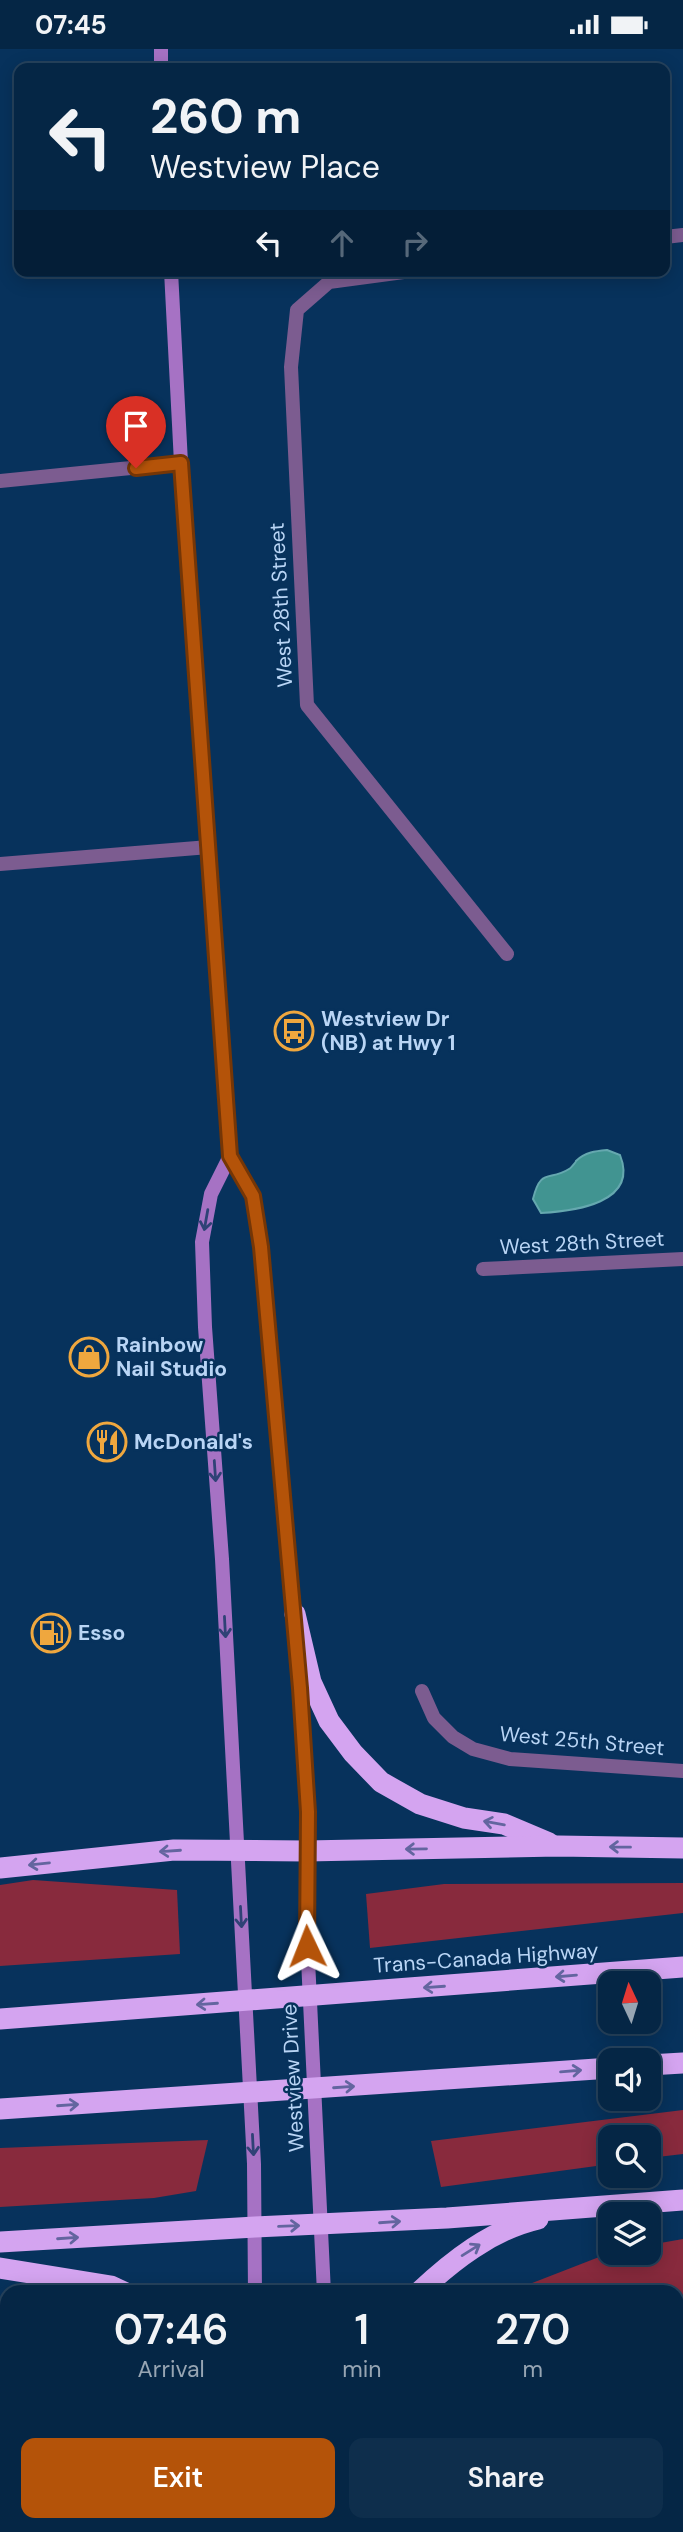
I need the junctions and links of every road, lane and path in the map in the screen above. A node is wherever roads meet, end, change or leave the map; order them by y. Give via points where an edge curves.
1 (171, 277) edge
2 (366, 277) edge
3 (181, 463) junction
4 (0, 481) edge
5 (209, 847) junction
6 (0, 864) edge
7 (507, 954) dead end
8 (230, 1156) junction
9 (683, 1259) edge
10 (483, 1269) dead end
11 (295, 1614) junction
12 (422, 1692) dead end
13 (683, 1770) edge
14 (558, 1846) junction
15 (683, 1848) edge
16 (238, 1849) junction
17 (306, 1851) junction
18 (0, 1868) edge
19 (683, 1967) edge
20 (0, 2019) edge
21 (683, 2063) edge
22 (661, 2064) edge
23 (598, 2069) edge
24 (0, 2109) edge
25 (683, 2200) edge
26 (584, 2208) junction
27 (322, 2224) junction
28 (255, 2227) junction
29 (0, 2242) edge
30 (0, 2268) edge
31 (105, 2285) edge
32 (255, 2285) edge
33 (324, 2285) edge
34 (427, 2285) edge

1 - 3 main road, Westview Drive
2 - 7 street, West 28th Street via 329,282 297,310 291,367 307,705
3 - 4 street
3 - 5 main road, Westview Drive
5 - 6 street
5 - 8 main road, Westview Drive
8 - 11 main road, Westview Drive via 253,1196 261,1247
8 -> 16 main road, Westview Drive via 211,1194 202,1242
9 - 10 street, West 28th Street
14 -> 11 highway via 504,1824 420,1804 381,1782 329,1721 312,1682
11 - 17 main road, Westview Drive via 308,1812
12 - 13 street, West 25th Street via 434,1718 473,1749 510,1759
15 -> 14 highway
14 -> 17 highway
16 - 17 highway
16 -> 18 highway via 174,1850
16 -> 28 main road, Westview Drive
17 - 27 main road, Westview Drive
19 -> 20 highway, Trans-Canada Highway
21 - 22 highway
24 -> 23 highway
25 - 26 highway
27 -> 26 highway
34 -> 26 highway via 467,2251 498,2235 530,2221
28 -> 27 highway
27 - 33 main road, Westview Drive
29 -> 28 highway
28 - 32 main road, Westview Drive
30 - 31 highway

